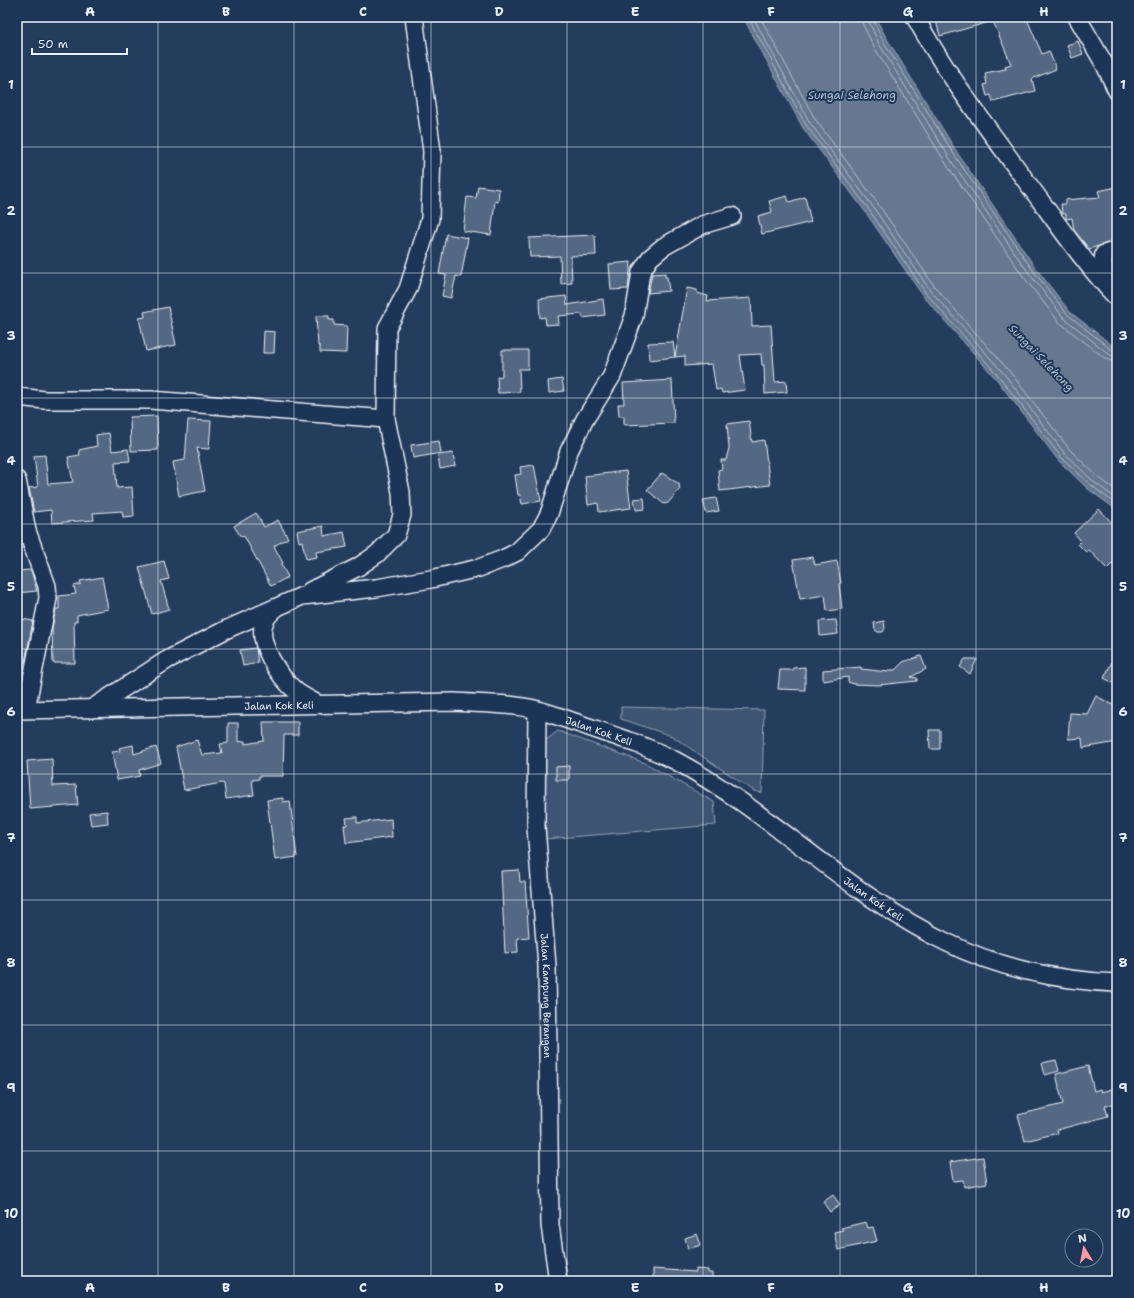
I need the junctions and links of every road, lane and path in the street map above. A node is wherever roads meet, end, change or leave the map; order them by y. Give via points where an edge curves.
1 (414, 17) edge
2 (915, 17) edge
3 (1077, 17) edge
4 (1117, 91) edge
5 (732, 216) dead end
6 (1117, 250) edge
7 (1112, 293) edge
8 (17, 397) edge
9 (386, 419) junction
10 (17, 480) edge
11 (302, 596) junction
12 (278, 606) junction
13 (316, 703) junction
14 (91, 709) junction
15 (22, 710) edge
16 (537, 710) junction
17 (1117, 983) edge
18 (558, 1281) edge

1 - 9 street via 432,151 430,219 408,290 387,328
2 - 7 street via 933,50 980,118 1074,247
3 - 4 street
5 - 11 street via 702,225 663,247 650,258 641,272 634,316 617,364 569,451 549,514 532,540 517,552 479,568 376,588
6 - 7 street via 1104,254 1103,260
8 - 9 street via 45,400 158,400
9 - 11 street via 401,492 402,515 396,535 377,554 358,567
10 - 15 street via 27,531 47,586 48,598
11 - 12 street
12 - 13 street via 265,620 262,636 268,655 284,679 297,692
12 - 14 street via 167,660
13 - 14 street, Jalan Kok Keli
13 - 16 street, Jalan Kok Keli via 454,702
14 - 15 street, Jalan Kok Keli
16 - 17 street, Jalan Kok Keli via 622,738 676,761 762,816 871,896 946,943 1002,964 1054,976
16 - 18 street, Jalan Kampung Berangan via 536,827 547,966 550,1225

